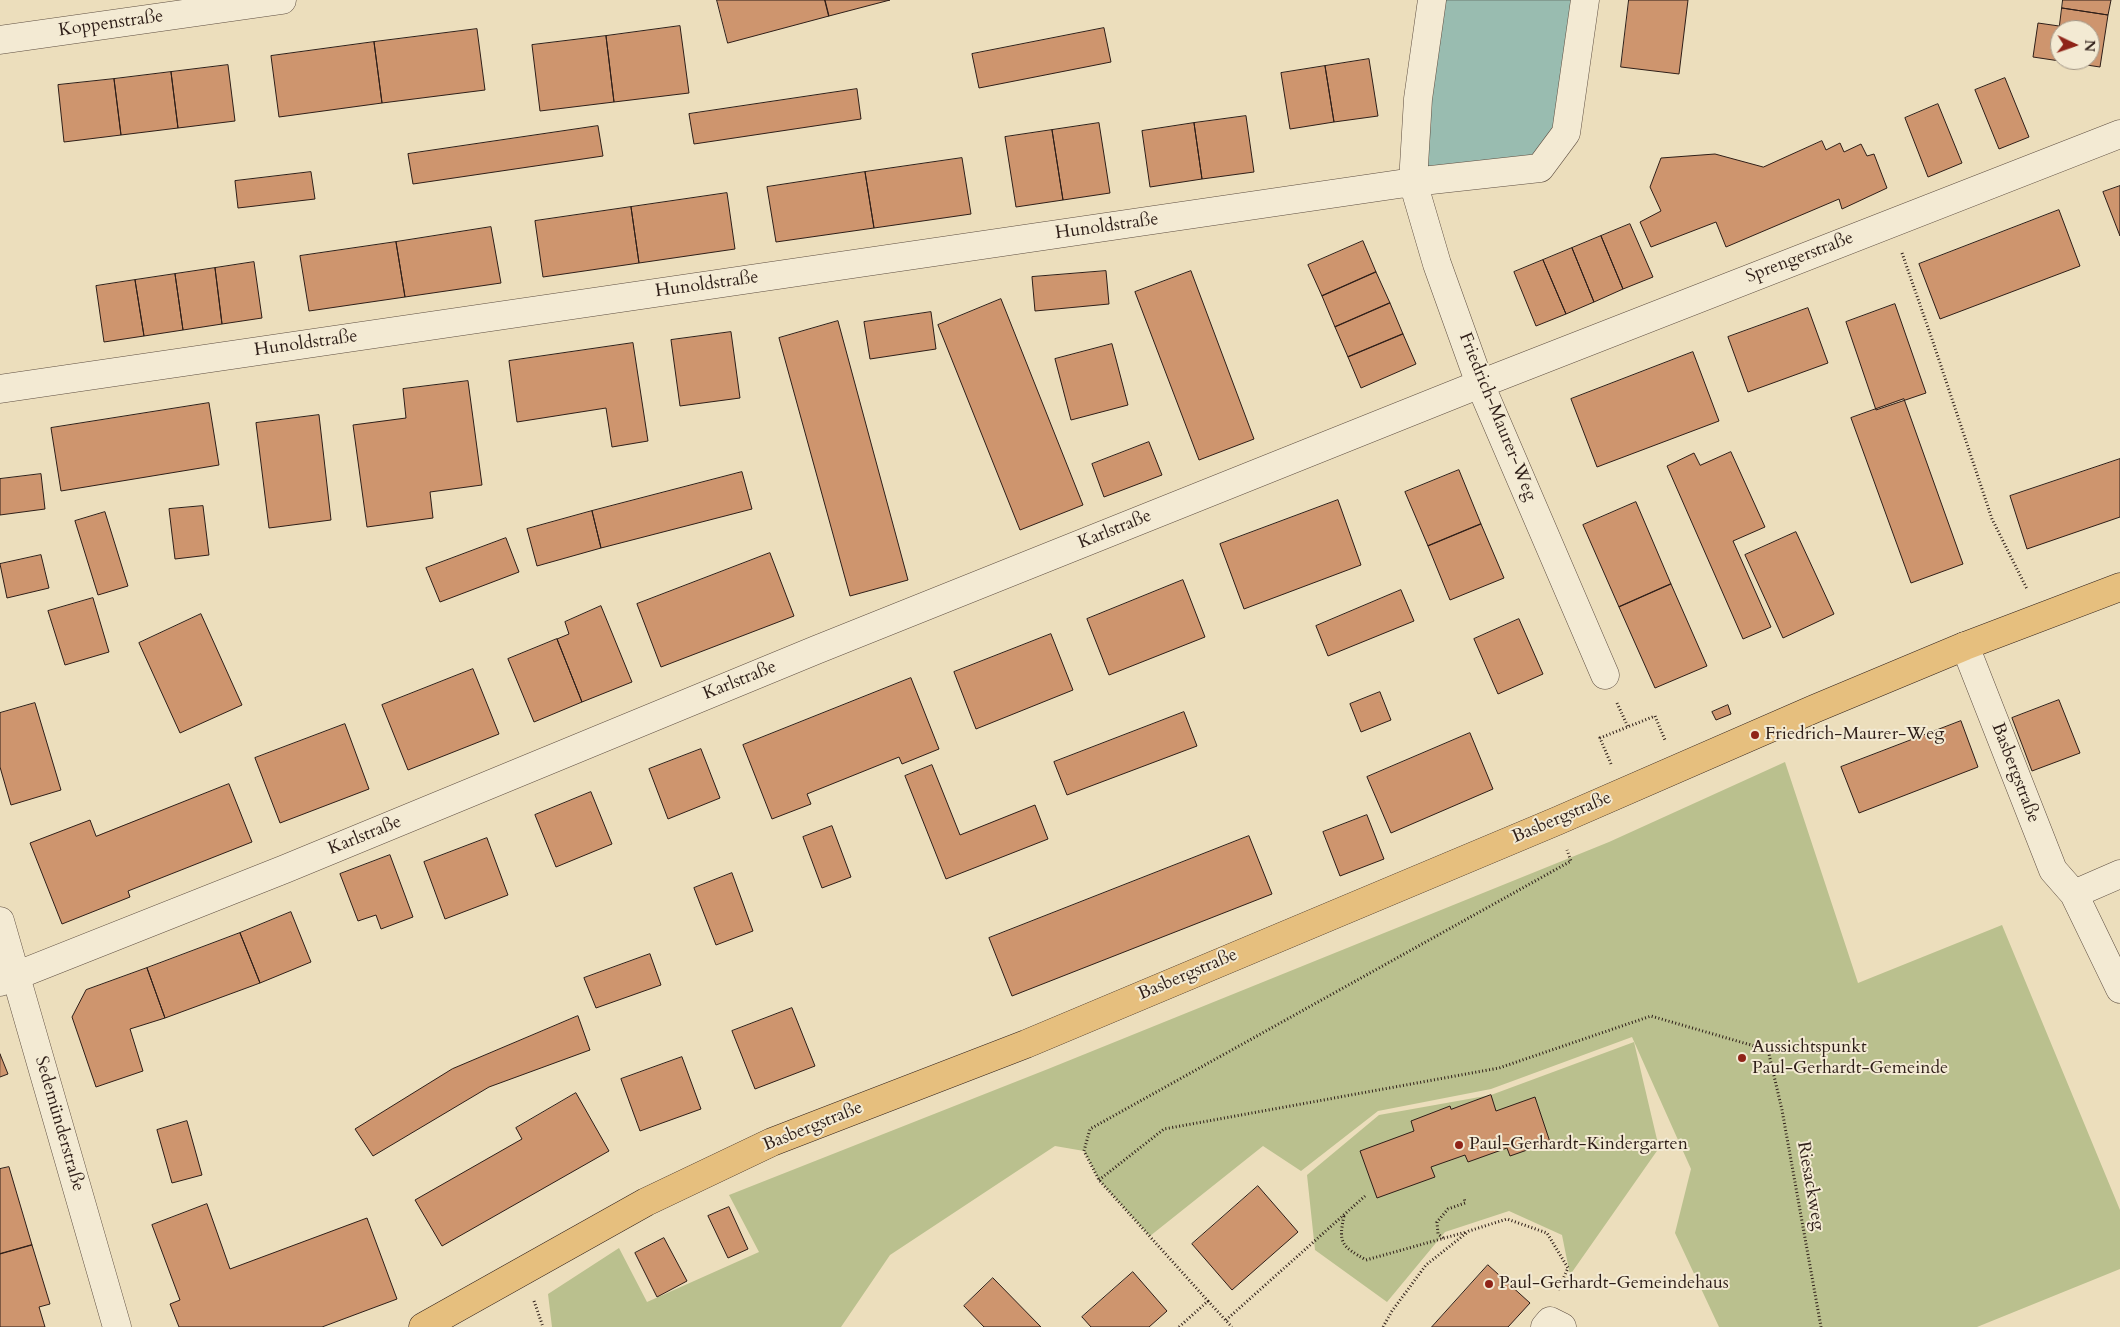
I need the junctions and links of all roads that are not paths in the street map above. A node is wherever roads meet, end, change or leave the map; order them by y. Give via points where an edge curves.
1 (282, 0) edge
2 (1432, 0) edge
3 (1585, 0) edge
4 (0, 40) edge
5 (2120, 134) edge
6 (1414, 182) junction
7 (1480, 384) junction
8 (0, 389) edge
9 (2120, 587) edge
10 (1966, 646) junction
11 (1605, 675) dead end
12 (2120, 874) edge
13 (2074, 894) junction
14 (0, 921) edge
15 (8, 978) edge
16 (2120, 990) edge
17 (118, 1325) edge
18 (423, 1327) edge

1 - 4 street, Koppenstraße
2 - 6 street, Friedrich-Maurer-Weg via 1418,99
3 - 6 street via 1566,133 1540,168
5 - 7 street, Sprengerstraße
6 - 7 street, Friedrich-Maurer-Weg via 1437,264
6 - 8 street, Hunoldstraße
7 - 11 street, Friedrich-Maurer-Weg
7 - 15 street, Karlstraße via 816,650 285,869
9 - 10 main road, Basbergstraße
10 - 13 street, Basbergstraße via 2053,870
10 - 18 main road, Basbergstraße via 1026,1044 772,1142 646,1202
12 - 13 street
13 - 16 street, Basbergstraße
14 - 15 street, Sedemünderstraße
15 - 17 street, Sedemünderstraße

